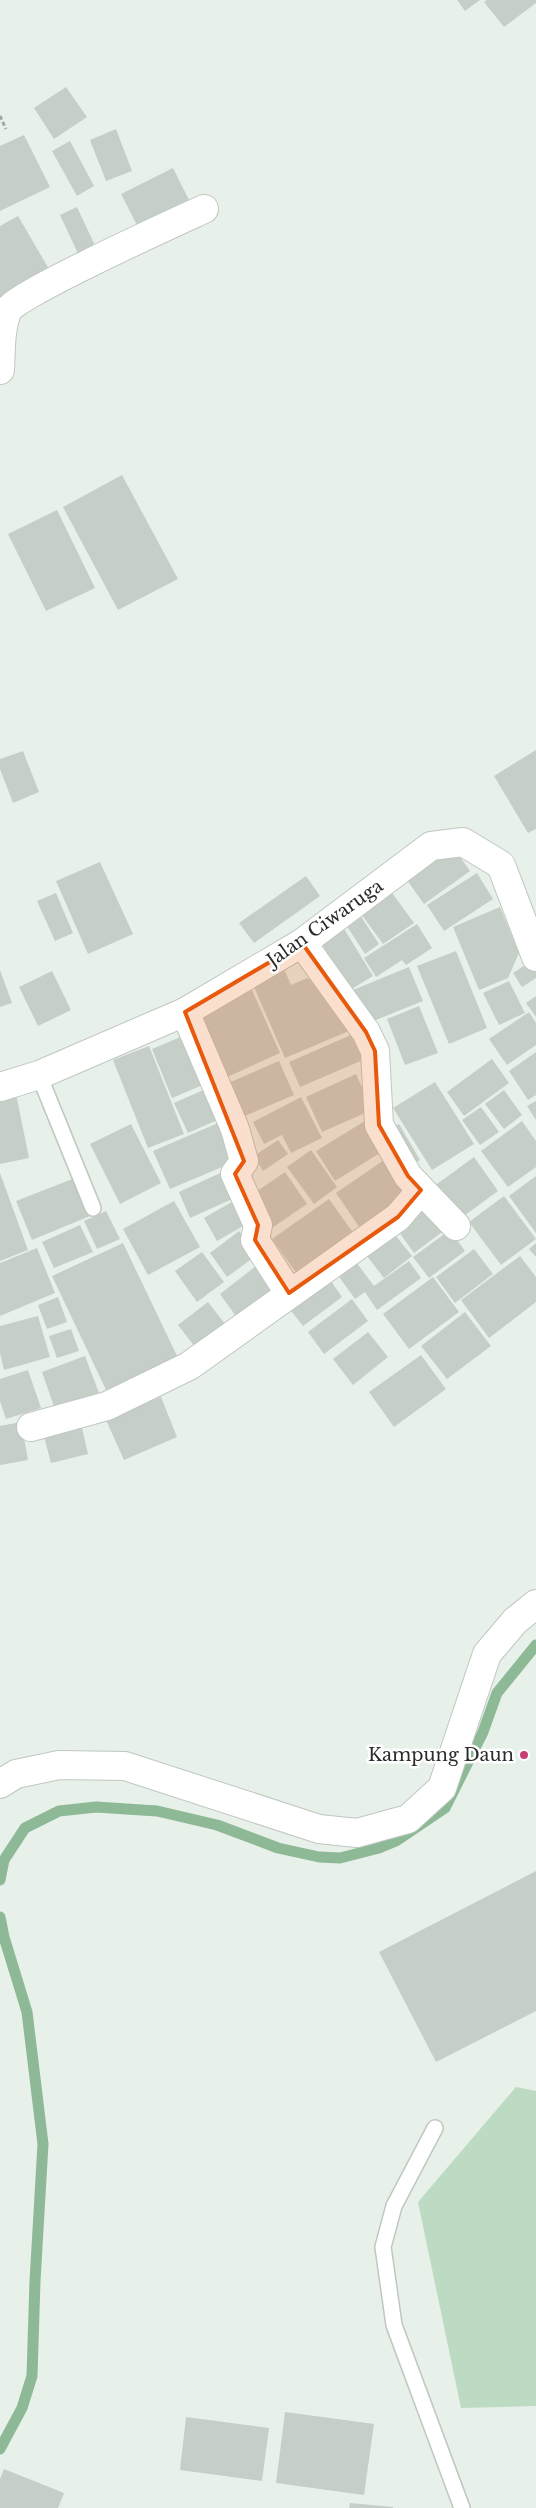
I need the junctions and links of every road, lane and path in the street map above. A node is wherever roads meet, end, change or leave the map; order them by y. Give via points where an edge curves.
1 (0, 116) edge
2 (6, 128) dead end
3 (204, 209) dead end
4 (0, 370) edge
5 (302, 943) junction
6 (536, 957) edge
7 (186, 1012) junction
8 (39, 1076) junction
9 (0, 1088) edge
10 (421, 1190) junction
11 (93, 1208) dead end
12 (456, 1226) dead end
13 (289, 1293) junction
14 (31, 1427) dead end
15 (536, 1604) edge
16 (0, 1784) edge
17 (435, 2128) dead end
18 (462, 2508) edge

1 - 2 path
3 - 4 street via 44,286 9,308 4,322
5 - 6 street, Jalan Ciwaruga via 431,846 463,842 500,865
5 - 7 street, Jalan Ciwaruga
5 - 10 street via 366,1032 375,1051 379,1125 408,1176
7 - 8 street, Jalan Ciwaruga
7 - 13 street via 240,1145 244,1161 235,1174 258,1225 255,1240
8 - 9 street, Jalan Ciwaruga
8 - 11 lane
10 - 12 street
10 - 13 street via 398,1217
13 - 14 street via 189,1366 107,1406
15 - 16 street via 515,1621 487,1654 442,1788 408,1819 357,1833 319,1829 125,1766 59,1765 16,1774
17 - 18 lane via 394,2206 383,2246 394,2325

